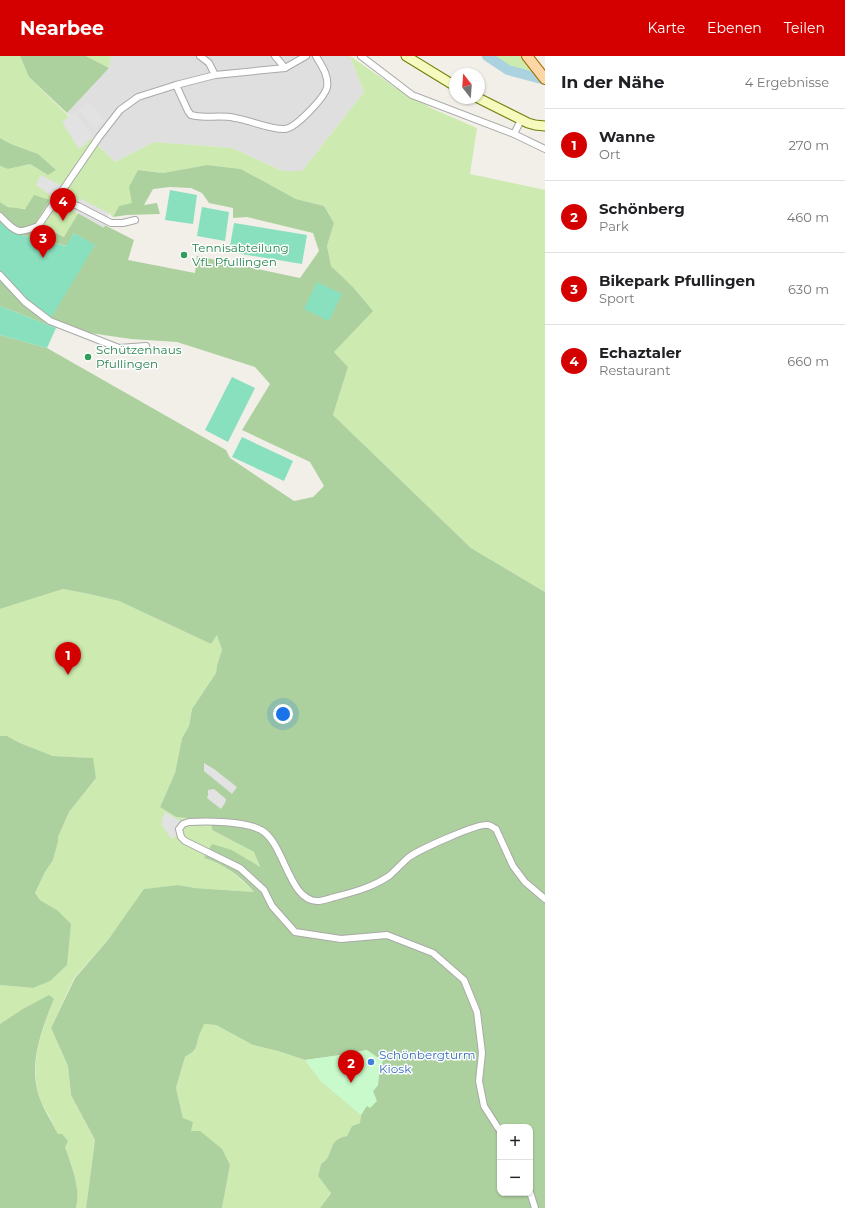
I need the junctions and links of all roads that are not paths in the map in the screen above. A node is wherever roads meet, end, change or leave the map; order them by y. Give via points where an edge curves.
1 (200, 56) edge
2 (276, 56) edge
3 (306, 56) edge
4 (316, 56) edge
5 (361, 56) edge
6 (406, 56) edge
7 (527, 56) edge
8 (285, 68) junction
9 (215, 75) junction
10 (545, 79) edge
11 (449, 82) edge
12 (176, 85) junction
13 (485, 102) edge
14 (521, 120) junction
15 (545, 126) edge
16 (514, 134) junction
17 (545, 149) edge
18 (56, 199) junction
19 (0, 216) edge
20 (135, 220) dead end
21 (0, 275) edge
22 (146, 346) dead end
23 (545, 899) edge
24 (497, 1126) edge
25 (532, 1196) edge
26 (536, 1208) edge

1 - 9 street via 209,63
2 - 8 street
3 - 8 street
4 - 12 street via 326,75 326,89 302,118 289,129 234,117 196,116 188,111
5 - 16 street via 412,95
6 - 11 main road
7 - 10 main road
8 - 9 street
9 - 12 street
12 - 18 street via 138,97 120,110 98,137
13 - 14 main road
14 - 15 main road
14 - 16 street
16 - 17 street
18 - 19 street via 38,226 23,232 15,230
18 - 20 street via 78,206 111,223
21 - 22 street via 25,302 50,321 119,348
23 - 24 street via 525,882 512,866 496,829 487,825 449,837 410,856 389,876 363,889 317,901 308,899 298,890 274,844 260,830 227,822 189,822 179,829 185,841 240,868 264,890 272,906 295,932 341,939 387,935 433,953 464,980 477,1012 482,1054 479,1081 484,1106
25 - 26 street

